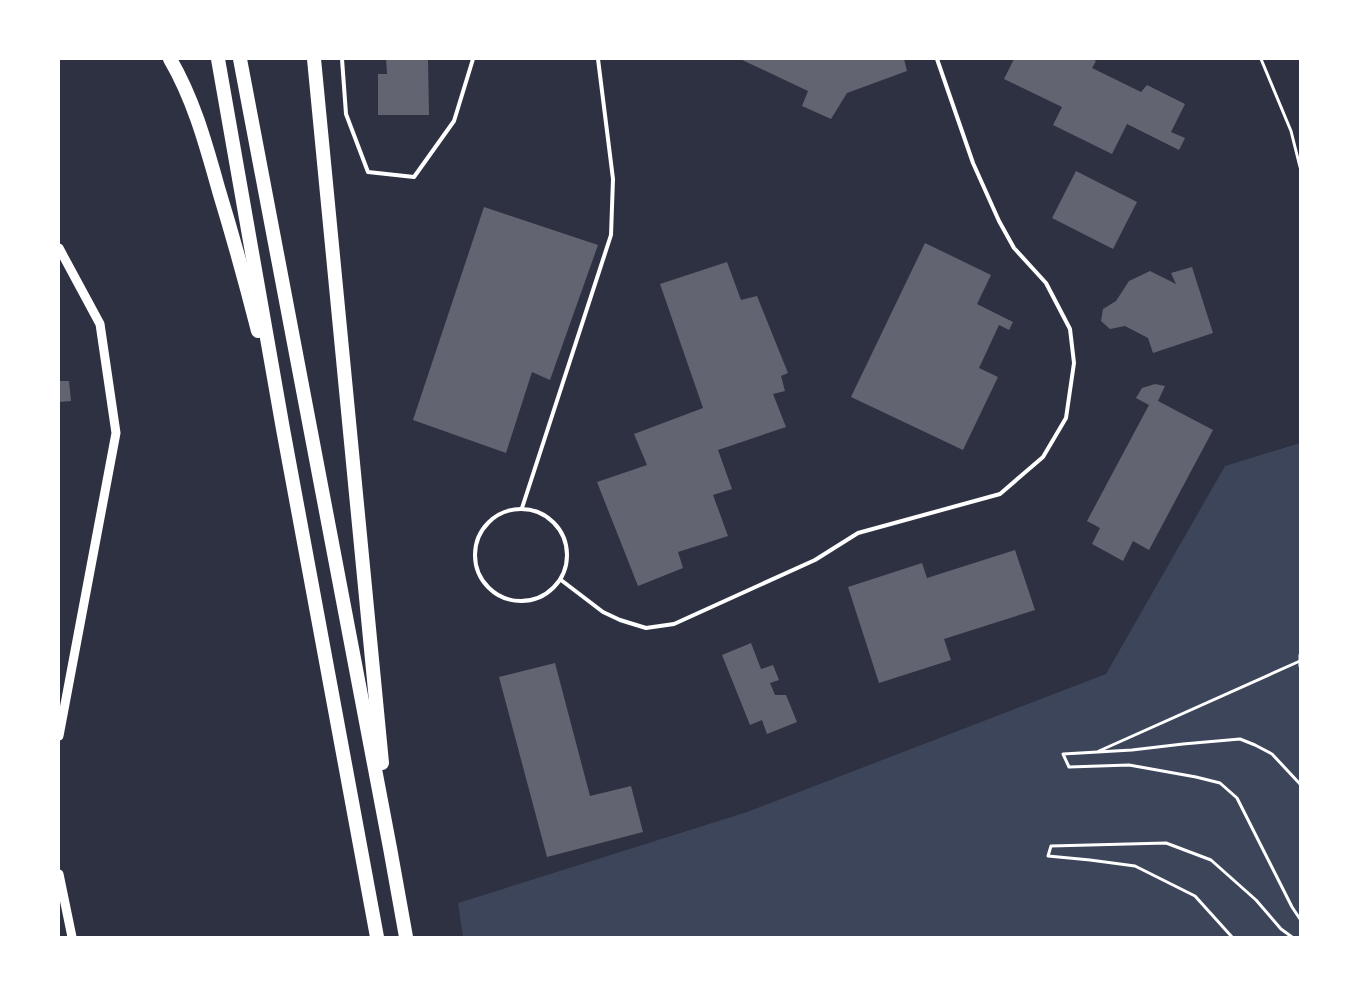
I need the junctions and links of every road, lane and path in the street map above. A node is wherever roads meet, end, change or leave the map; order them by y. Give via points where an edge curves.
1 (170, 59) edge
2 (218, 59) edge
3 (240, 59) edge
4 (314, 59) edge
5 (342, 59) edge
6 (473, 59) edge
7 (598, 59) edge
8 (937, 59) edge
9 (1261, 59) edge
10 (1300, 166) edge
11 (59, 248) edge
12 (283, 430) junction
13 (522, 508) junction
14 (561, 580) junction
15 (1300, 656) edge
16 (1300, 661) edge
17 (1300, 666) edge
18 (59, 736) edge
19 (1096, 752) junction
20 (1300, 784) edge
21 (390, 848) junction
22 (59, 874) edge
23 (1300, 919) edge
24 (72, 937) edge
25 (377, 937) edge
26 (406, 937) edge
27 (1232, 937) edge
28 (1292, 937) edge

1 - 12 highway via 200,124 243,272
2 - 12 highway
3 - 21 highway
4 - 21 highway
5 - 6 lane via 346,114 368,172 414,177 454,121
7 - 13 lane via 613,179 611,235
8 - 14 lane via 973,163 999,221 1014,248 1046,283 1070,329 1074,363 1066,418 1043,457 1000,494 858,533 815,560 674,624 646,628 620,620 603,612
9 - 10 path via 1291,131
11 - 18 street via 100,324 116,432
12 - 25 highway
13 - 14 lane via 546,515 563,533 568,557
13 - 14 lane via 499,514 481,530 474,554 479,578 496,596 520,603 543,597
15 - 16 path
16 - 17 path
16 - 19 path
19 - 20 path via 1240,739 1272,754
19 - 23 path via 1063,754 1069,767 1129,765 1220,783 1236,798
21 - 26 highway
22 - 24 street
27 - 28 path via 1195,896 1135,866 1048,856 1052,846 1166,843 1211,860

